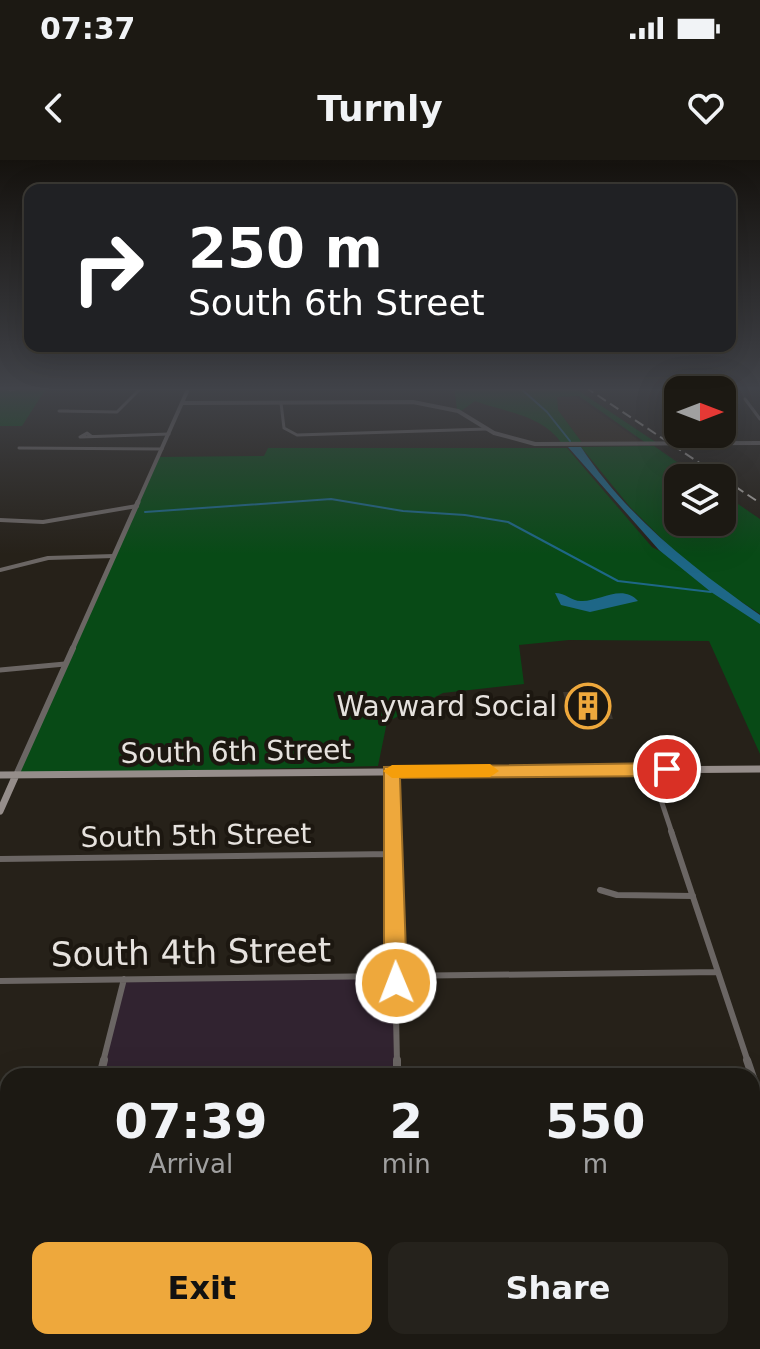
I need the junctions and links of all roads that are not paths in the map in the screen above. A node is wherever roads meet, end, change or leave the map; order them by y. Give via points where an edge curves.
1 (165, 442) edge
2 (533, 442) edge
3 (760, 443) edge
4 (19, 448) dead end
5 (162, 449) junction
6 (137, 506) junction
7 (0, 520) edge
8 (114, 556) junction
9 (0, 570) edge
10 (65, 664) junction
11 (0, 670) edge
12 (651, 769) junction
13 (760, 769) edge
14 (391, 771) junction
15 (0, 775) edge
16 (16, 775) junction
17 (0, 811) edge
18 (393, 854) junction
19 (0, 859) edge
20 (600, 890) dead end
21 (693, 896) junction
22 (718, 972) junction
23 (395, 976) junction
24 (124, 979) junction
25 (0, 981) edge
26 (102, 1068) edge
27 (397, 1068) edge
28 (750, 1068) edge

1 - 5 street
2 - 3 street
4 - 5 street
5 - 6 street
6 - 7 street via 43,522
6 - 8 street
8 - 9 street via 48,558
8 - 10 street
10 - 11 street
10 - 16 street
12 - 13 main road, South 6th Street
12 - 14 main road, South 6th Street
12 - 21 street
14 - 16 main road, South 6th Street
14 - 18 street
15 - 16 main road, South 6th Street
16 - 17 main road
18 - 19 street, South 5th Street
18 - 23 street
20 - 21 street
21 - 22 street
22 - 23 street, South 4th Street
22 - 28 street
23 - 24 street, South 4th Street
23 - 27 street
24 - 25 street, South 4th Street
24 - 26 street

